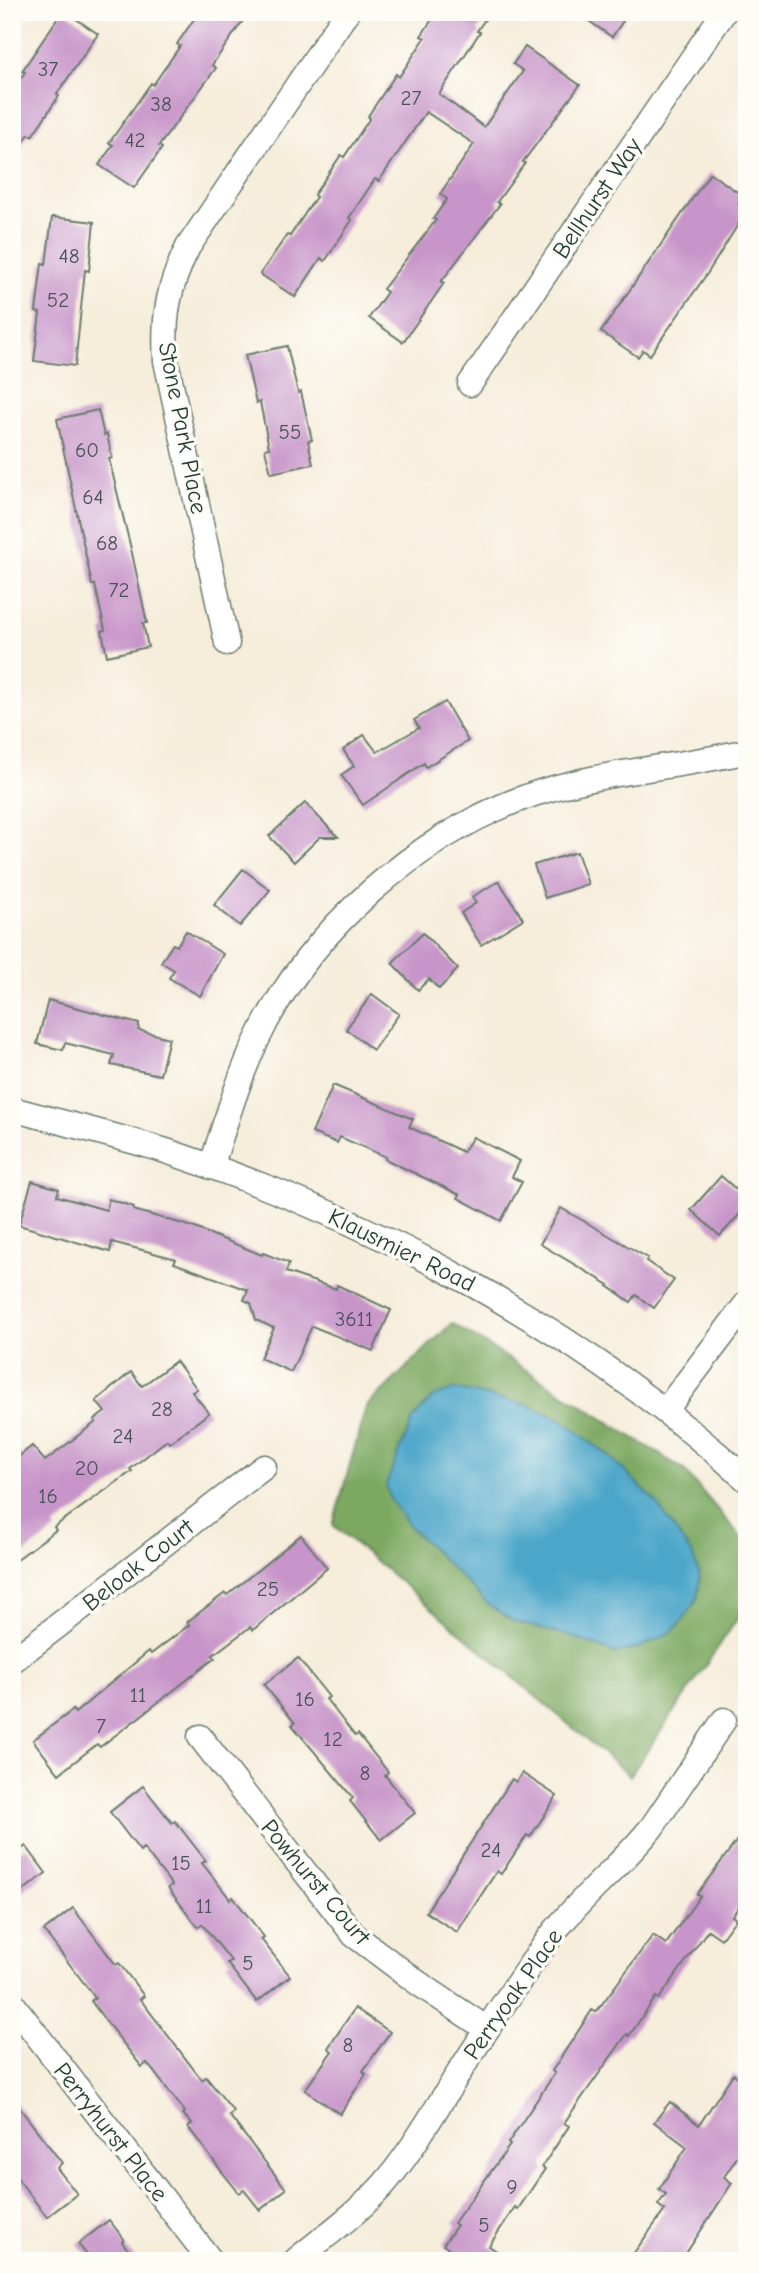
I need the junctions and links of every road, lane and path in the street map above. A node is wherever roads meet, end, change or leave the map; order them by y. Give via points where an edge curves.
1 (348, 12) edge
2 (723, 12) edge
3 (470, 384) dead end
4 (227, 643) dead end
5 (747, 751) edge
6 (12, 1109) edge
7 (211, 1167) junction
8 (747, 1303) edge
9 (665, 1411) junction
10 (264, 1467) dead end
11 (747, 1480) edge
12 (12, 1661) edge
13 (724, 1720) dead end
14 (200, 1737) dead end
15 (12, 2003) edge
16 (487, 2029) junction
17 (211, 2261) edge
18 (295, 2261) edge

1 - 4 street, Stone Park Place via 198,232 170,287 166,361
2 - 3 street, Bellhurst Way
5 - 7 street via 605,776 534,794 456,830 397,870 341,919 275,1006 238,1083
6 - 7 street, Klausmier Road
7 - 9 street, Klausmier Road via 281,1192 415,1253 508,1305
8 - 9 street
9 - 11 street, Klausmier Road
10 - 12 street, Beloak Court
13 - 16 street, Perryoak Place via 652,1827 571,1912
14 - 16 street, Powhurst Court via 354,1935
15 - 17 street, Perryhurst Place
16 - 18 street, Perryoak Place via 384,2184

